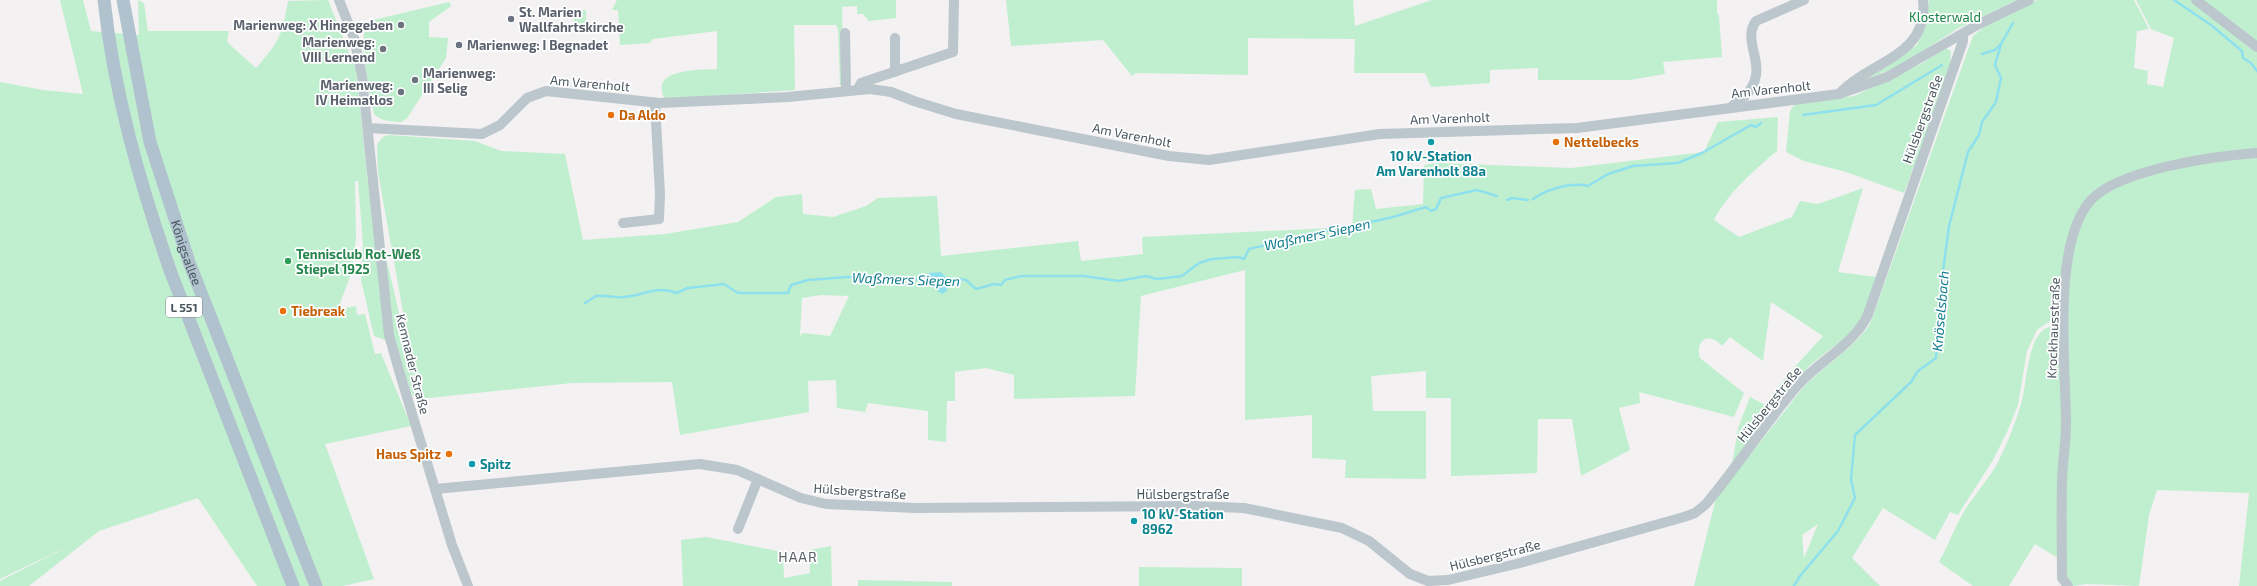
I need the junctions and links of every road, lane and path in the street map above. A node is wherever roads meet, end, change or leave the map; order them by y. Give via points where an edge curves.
1 (104, 0) edge
2 (123, 0) edge
3 (339, 0) edge
4 (954, 0) edge
5 (1804, 0) edge
6 (1924, 0) edge
7 (2029, 0) edge
8 (2196, 0) edge
9 (845, 33) dead end
10 (1963, 34) junction
11 (895, 38) dead end
12 (2257, 47) edge
13 (895, 72) junction
14 (858, 89) junction
15 (846, 90) junction
16 (1839, 94) junction
17 (656, 102) junction
18 (1731, 107) junction
19 (368, 128) junction
20 (2257, 153) edge
21 (623, 223) dead end
22 (758, 479) junction
23 (435, 489) junction
24 (738, 529) dead end
25 (294, 586) edge
26 (316, 586) edge
27 (468, 586) edge
28 (2068, 586) edge

1 - 25 main road, Königsallee / L 551 via 118,91 154,223
2 - 26 main road, Königsallee / L 551 via 150,142 170,208 188,262
3 - 19 street, Kemnader Straße via 358,56
4 - 13 street, Am Varenholt via 953,52
5 - 18 street via 1756,21 1752,26 1750,36 1758,68 1756,78 1750,92
6 - 16 street via 1924,17 1909,46 1850,83
7 - 10 street, Am Varenholt
8 - 12 street
9 - 15 street
10 - 16 street, Am Varenholt via 1887,77
10 - 22 street, Hülsbergstraße via 1945,95 1867,317 1860,330 1798,385 1728,478 1695,513 1516,564 1448,580 1428,581 1410,574 1369,540 1342,528 1244,508 916,508 826,504 801,498
11 - 13 street
13 - 14 street, Am Varenholt via 861,83
14 - 15 street, Am Varenholt
14 - 18 street, Am Varenholt via 891,92 914,102 956,114 1169,156 1209,160 1380,134 1577,128
15 - 17 street, Am Varenholt via 788,97
16 - 18 street, Am Varenholt
17 - 19 street, Am Varenholt via 546,91 527,98 500,125 482,134
17 - 21 street via 659,218
19 - 23 street, Kemnader Straße via 389,334
20 - 28 street, Krockhausstraße via 2183,164 2113,184 2092,200 2076,227 2064,292 2066,424 2062,483 2062,578
22 - 23 street, Hülsbergstraße via 723,466 700,464
22 - 24 street
23 - 27 street, Kemnader Straße

